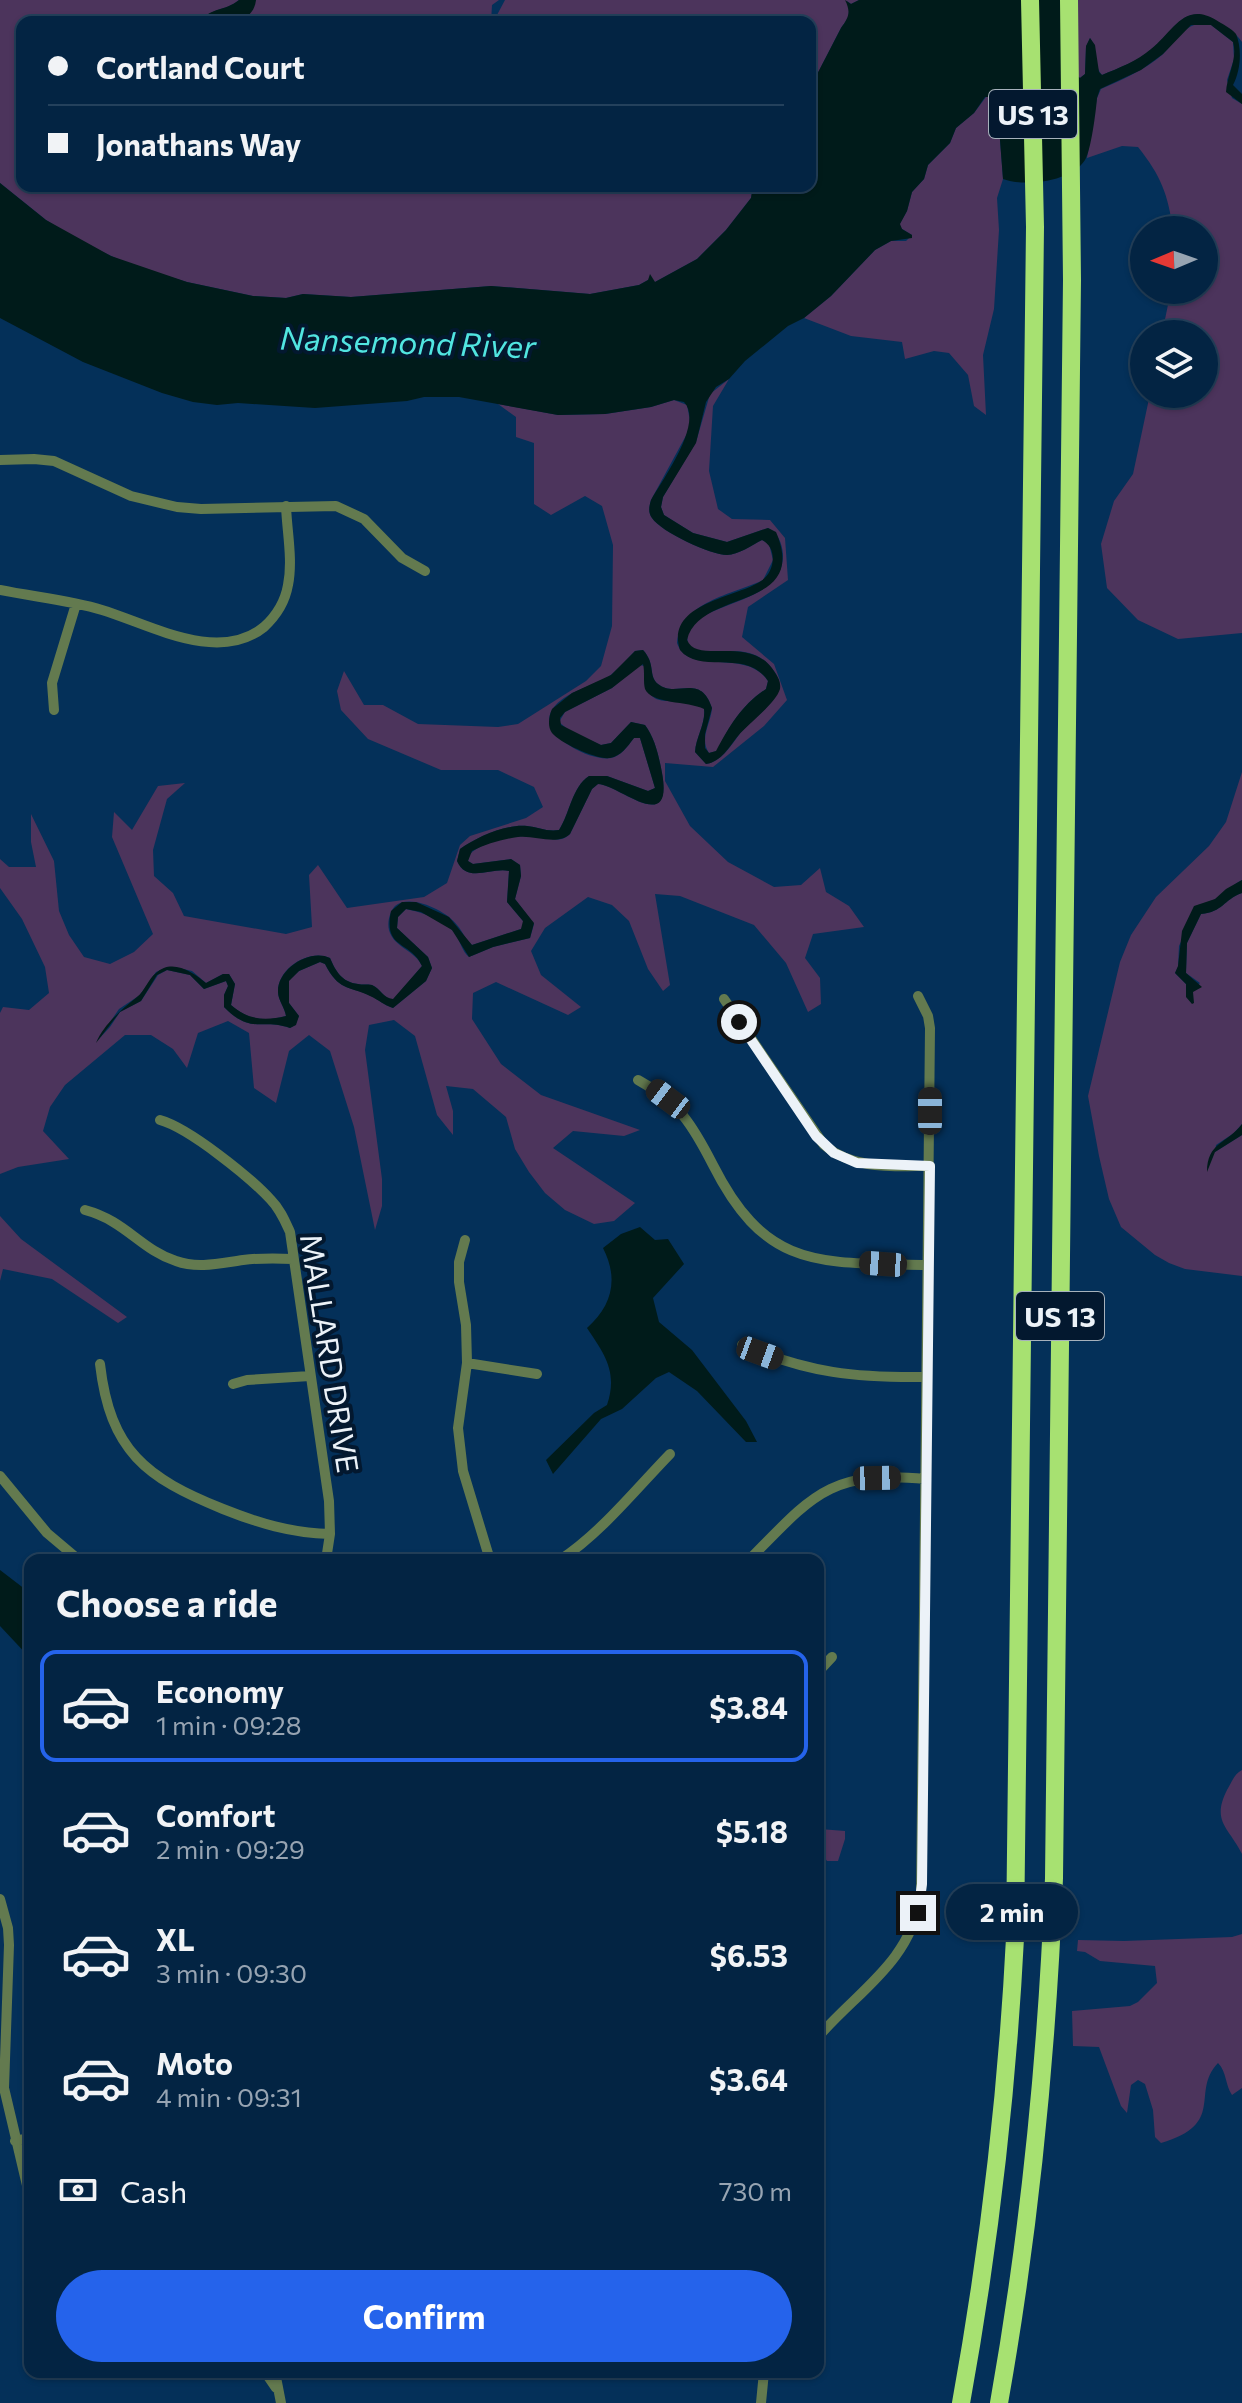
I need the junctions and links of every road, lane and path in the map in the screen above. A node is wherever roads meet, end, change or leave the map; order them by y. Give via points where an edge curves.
1 (1030, 0) edge
2 (1069, 0) edge
3 (0, 460) edge
4 (286, 506) junction
5 (425, 571) dead end
6 (0, 590) edge
7 (76, 604) junction
8 (54, 710) dead end
9 (918, 996) dead end
10 (724, 999) dead end
11 (638, 1080) dead end
12 (160, 1120) dead end
13 (930, 1166) junction
14 (85, 1210) dead end
15 (465, 1240) dead end
16 (293, 1259) junction
17 (928, 1265) junction
18 (742, 1345) dead end
19 (467, 1363) junction
20 (100, 1364) dead end
21 (537, 1374) dead end
22 (310, 1376) junction
23 (927, 1377) junction
24 (233, 1384) dead end
25 (670, 1454) dead end
26 (0, 1476) edge
27 (926, 1479) junction
28 (330, 1534) junction
29 (72, 1554) edge
30 (327, 1554) edge
31 (488, 1554) edge
32 (569, 1554) edge
33 (755, 1554) edge
34 (832, 1657) dead end
35 (824, 1666) edge
36 (0, 1899) edge
37 (3, 2006) edge
38 (824, 2031) edge
39 (24, 2139) edge
40 (15, 2141) junction
41 (24, 2175) edge
42 (268, 2378) edge
43 (276, 2378) edge
44 (282, 2378) edge
45 (763, 2378) edge
46 (280, 2398) edge
47 (761, 2403) edge
48 (961, 2403) edge
49 (999, 2403) edge

1 - 48 highway, US 13 via 1035,227 1015,1938 996,2175
2 - 49 highway, US 13 via 1072,225 1053,1891 1034,2165
3 - 4 street via 54,461 131,496 177,507
4 - 5 street via 346,509
4 - 7 street via 286,594 275,615 248,637 206,643
6 - 7 street
7 - 8 street via 52,683
9 - 13 street via 930,1028
10 - 13 street via 824,1145 857,1163
11 - 17 street via 668,1099 691,1124 742,1215 780,1246 814,1258
12 - 16 street, MALLARD DRIVE via 191,1135 271,1199 290,1232
13 - 17 street
14 - 16 street via 113,1219 177,1262
15 - 19 street via 459,1282
16 - 22 street, MALLARD DRIVE
17 - 23 street
18 - 23 street via 824,1372
19 - 21 street
19 - 31 street via 458,1428 463,1471
20 - 28 street via 119,1431 137,1459 162,1481 266,1525
22 - 24 street
22 - 28 street, MALLARD DRIVE
23 - 27 street
25 - 32 street
26 - 29 street via 47,1533
27 - 33 street via 877,1478 824,1491
27 - 38 street via 918,1913 900,1954
28 - 30 street, MALLARD DRIVE
34 - 35 street
36 - 37 street via 9,1945
37 - 40 street via 4,2088
39 - 40 street
40 - 41 street
42 - 46 street
43 - 46 street
44 - 46 street
45 - 47 street

